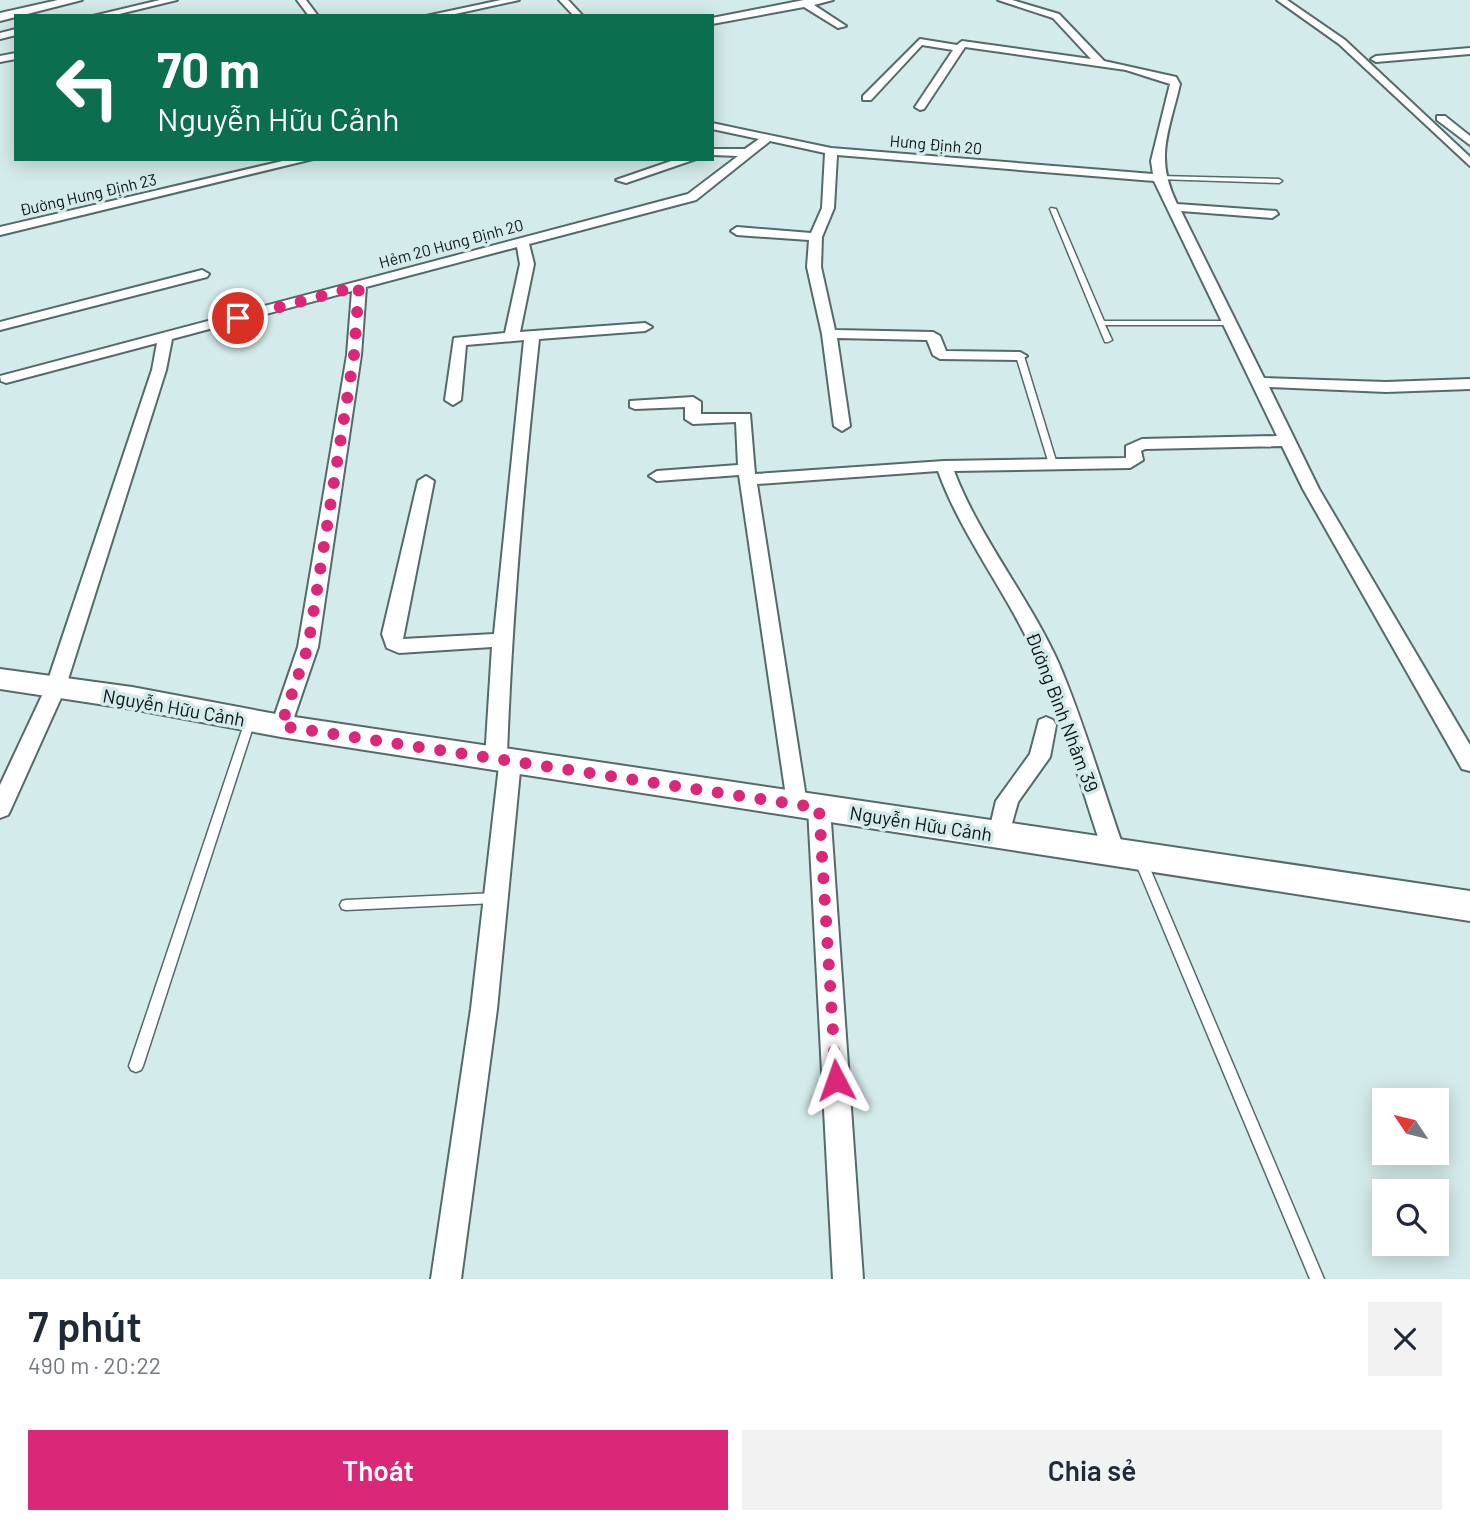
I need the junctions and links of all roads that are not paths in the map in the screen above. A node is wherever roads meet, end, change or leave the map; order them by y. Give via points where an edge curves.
1 (75, 0) edge
2 (173, 0) edge
3 (301, 0) edge
4 (515, 0) edge
5 (564, 0) edge
6 (829, 0) edge
7 (1002, 0) edge
8 (1281, 0) edge
9 (1301, 0) edge
10 (804, 3) junction
11 (32, 13) edge
12 (106, 14) edge
13 (312, 14) edge
14 (441, 14) edge
15 (577, 14) edge
16 (714, 21) edge
17 (841, 26) dead end
18 (959, 48) junction
19 (1470, 51) edge
20 (1376, 59) junction
21 (1101, 64) junction
22 (867, 98) dead end
23 (920, 107) dead end
24 (714, 126) edge
25 (766, 139) junction
26 (1470, 142) edge
27 (714, 151) edge
28 (831, 151) junction
29 (746, 153) junction
30 (298, 161) edge
31 (684, 161) edge
32 (1470, 163) edge
33 (1160, 178) junction
34 (622, 180) dead end
35 (1279, 181) dead end
36 (1173, 207) junction
37 (1053, 209) dead end
38 (1272, 214) dead end
39 (0, 231) edge
40 (737, 231) dead end
41 (816, 237) junction
42 (522, 242) junction
43 (202, 274) dead end
44 (359, 286) junction
45 (1103, 323) junction
46 (1231, 323) junction
47 (0, 326) edge
48 (645, 327) dead end
49 (829, 334) junction
50 (532, 335) junction
51 (512, 337) junction
52 (165, 338) junction
53 (1108, 340) dead end
54 (1020, 356) joint
55 (6, 378) dead end
56 (1260, 382) junction
57 (1470, 384) edge
58 (453, 400) dead end
59 (635, 404) dead end
60 (842, 426) dead end
61 (1288, 441) junction
62 (1053, 464) junction
63 (944, 466) junction
64 (748, 474) junction
65 (657, 476) dead end
66 (426, 481) dead end
67 (501, 640) junction
68 (0, 679) edge
69 (55, 689) junction
70 (266, 723) junction
71 (1046, 725) dead end
72 (503, 760) junction
73 (1470, 763) edge
74 (808, 806) junction
75 (0, 809) edge
76 (999, 835) junction
77 (1126, 854) junction
78 (495, 898) junction
79 (346, 905) dead end
80 (1470, 905) edge
81 (136, 1066) dead end
82 (446, 1279) edge
83 (848, 1279) edge
84 (1317, 1279) edge

1 - 11 street
2 - 12 street
3 - 13 street
4 - 14 street
5 - 15 street
6 - 10 street
7 - 21 street via 1056,16
8 - 32 street via 1342,43
9 - 20 street
10 - 16 street
10 - 17 street
18 - 21 street via 962,44
18 - 22 street via 920,42
18 - 23 street
19 - 20 street
20 - 26 street
21 - 33 street via 1155,72 1175,84 1157,162
24 - 25 street, Hưng Định 20
25 - 28 street, Hưng Định 20
25 - 29 street, Hẻm 20 Hưng Định 20
27 - 29 street
28 - 33 street, Hưng Định 20
28 - 41 street via 828,208
29 - 42 street, Hẻm 20 Hưng Định 20 via 715,183 692,197
30 - 39 street, Đường Hưng Định 23
31 - 34 street
33 - 35 lane
33 - 36 street
36 - 38 street
36 - 46 street
37 - 45 lane
40 - 41 street
41 - 49 street via 814,267
42 - 44 street, Hẻm 20 Hưng Định 20
42 - 51 street via 527,264
43 - 47 street
44 - 52 street, Hẻm 20 Hưng Định 20
44 - 70 street via 354,355 308,647
45 - 46 lane
45 - 53 lane
46 - 56 street
48 - 50 street
49 - 54 street via 933,336 940,355
49 - 60 street
50 - 51 street
50 - 67 street
51 - 58 street via 458,341
52 - 55 street, Hẻm 20 Hưng Định 20
52 - 69 street via 159,370
54 - 62 lane
56 - 57 street via 1386,387
56 - 61 street
59 - 64 street via 693,402 692,419 744,417
61 - 62 street via 1142,444 1132,449 1135,460 1130,463
61 - 73 street via 1311,489
62 - 63 street
63 - 64 street
63 - 77 street, Đường Bình Nhâm 39 via 959,506 1011,587 1049,665
64 - 65 street
64 - 74 street
66 - 67 street via 392,634 394,643
67 - 72 street
68 - 69 street, Nguyễn Hữu Cảnh
69 - 70 street, Nguyễn Hữu Cảnh
69 - 75 street
70 - 72 street, Nguyễn Hữu Cảnh
70 - 81 lane
71 - 76 street via 1035,769 1008,798
72 - 74 street, Nguyễn Hữu Cảnh
72 - 78 street
74 - 76 street, Nguyễn Hữu Cảnh
74 - 83 street
76 - 77 street, Nguyễn Hữu Cảnh
77 - 80 street, Nguyễn Hữu Cảnh
77 - 84 lane
78 - 79 lane
78 - 82 street

